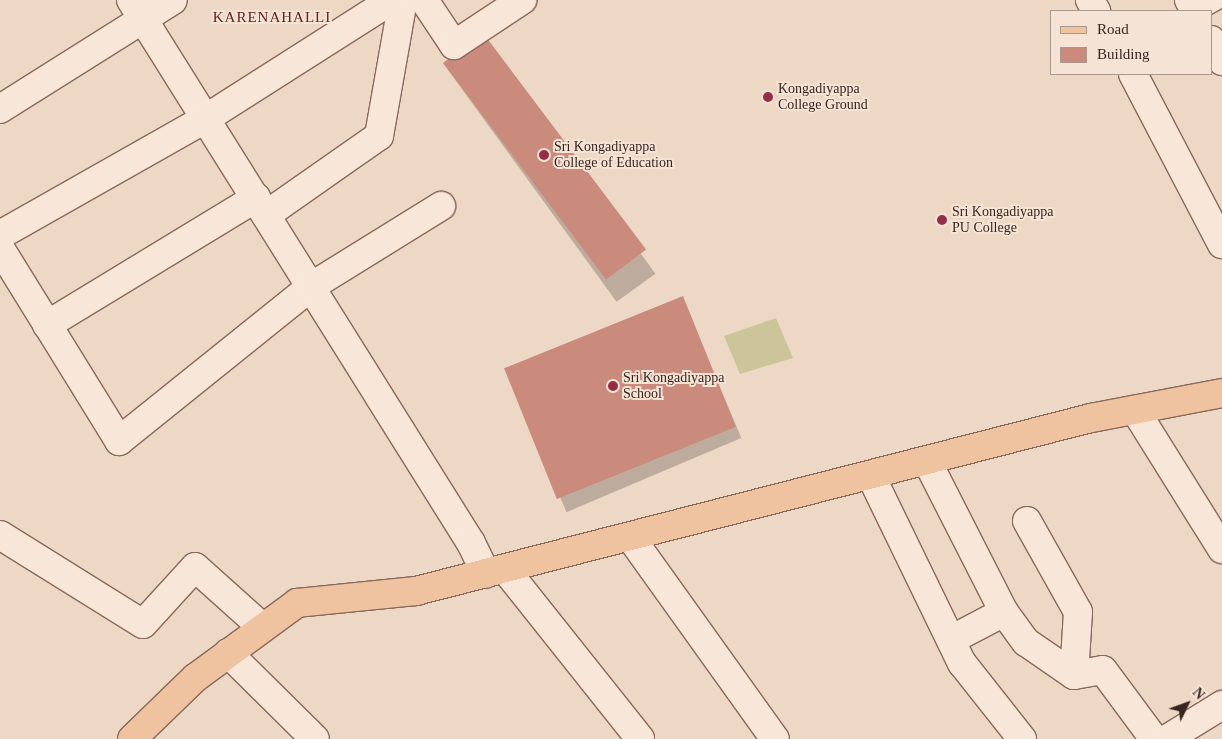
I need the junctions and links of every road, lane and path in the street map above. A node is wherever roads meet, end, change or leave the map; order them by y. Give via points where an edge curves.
1 (173, 0) edge
2 (392, 0) edge
3 (403, 0) edge
4 (424, 0) edge
5 (522, 0) edge
6 (1216, 0) edge
7 (136, 9) edge
8 (1198, 10) edge
9 (1212, 42) edge
10 (1222, 61) edge
11 (1134, 75) edge
12 (0, 109) edge
13 (205, 119) junction
14 (261, 206) junction
15 (441, 206) dead end
16 (0, 235) edge
17 (1222, 244) edge
18 (0, 248) edge
19 (312, 286) junction
20 (47, 324) junction
21 (1222, 393) edge
22 (1135, 410) junction
23 (928, 461) junction
24 (870, 476) junction
25 (1027, 521) dead end
26 (0, 536) edge
27 (631, 538) junction
28 (1222, 549) edge
29 (495, 571) junction
30 (1004, 612) junction
31 (263, 628) junction
32 (951, 640) junction
33 (228, 653) junction
34 (1074, 675) junction
35 (1222, 705) edge
36 (132, 739) edge
37 (315, 739) edge
38 (640, 739) edge
39 (775, 739) edge
40 (1022, 739) edge
41 (1154, 739) edge
42 (1167, 739) edge

1 - 7 street
2 - 13 street
3 - 14 street via 379,136
4 - 5 street via 454,45
6 - 8 street
7 - 12 street
7 - 13 street
9 - 10 street
11 - 17 street
13 - 14 street
13 - 16 street
14 - 19 street
14 - 20 street
15 - 19 street
18 - 20 street
19 - 20 street via 119,441
19 - 29 street via 471,543
21 - 22 main road
22 - 23 main road
22 - 28 street
23 - 24 main road
23 - 30 street
24 - 27 main road
24 - 32 street
25 - 34 street via 1078,612
26 - 31 street via 143,624 194,567
27 - 29 main road
27 - 39 street
29 - 31 main road via 416,591 297,603
29 - 38 street
30 - 32 street
30 - 34 street via 1026,642
31 - 33 main road
32 - 40 street via 962,663
33 - 36 main road via 195,678
33 - 37 street
34 - 41 street via 1103,670
35 - 42 street

